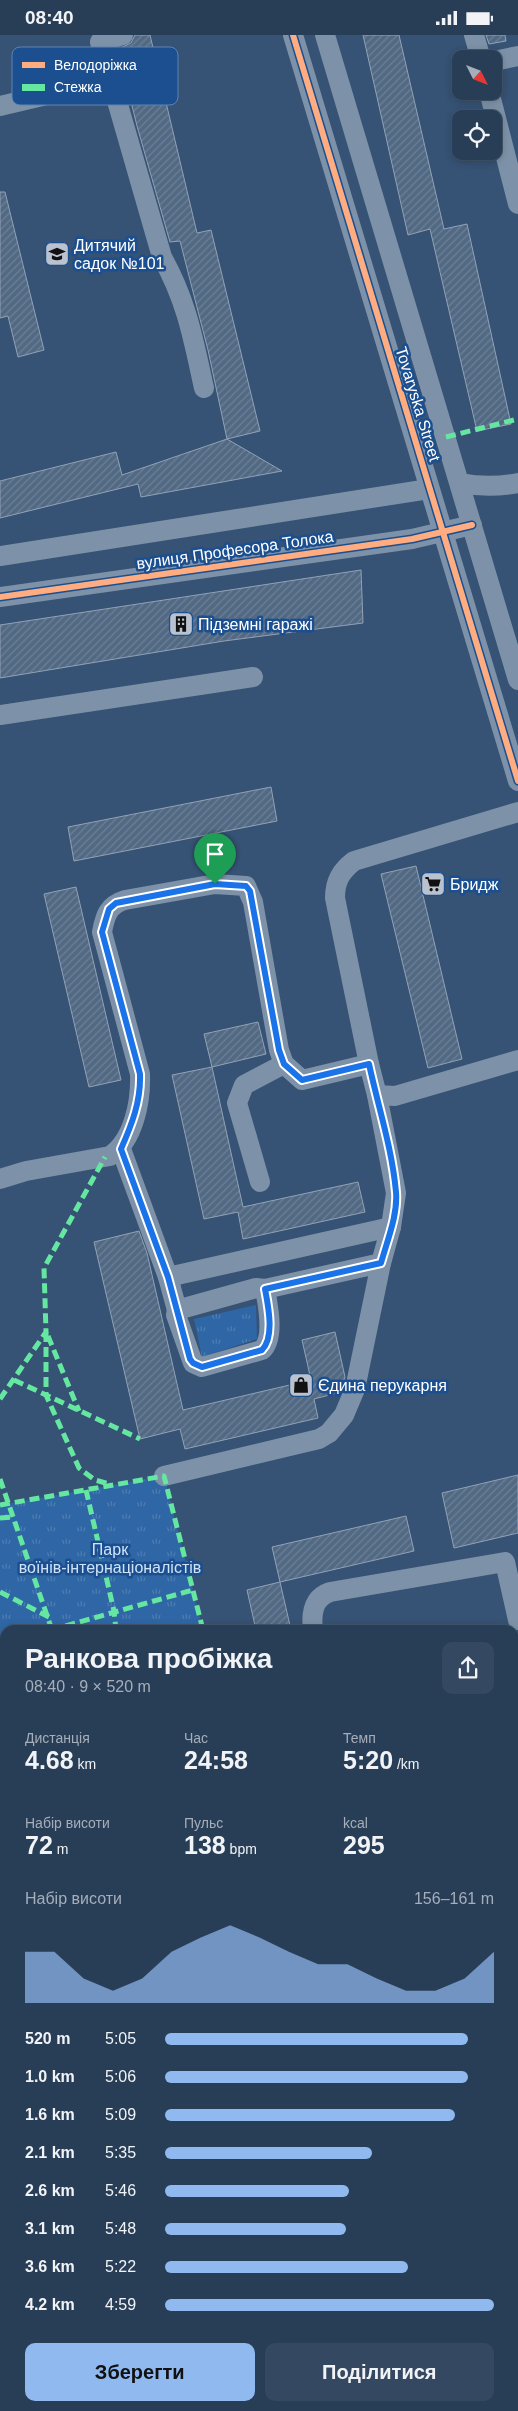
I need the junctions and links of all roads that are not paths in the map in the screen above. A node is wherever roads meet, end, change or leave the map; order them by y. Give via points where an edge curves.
1 (123, 35) edge
2 (292, 35) edge
3 (325, 35) edge
4 (474, 35) edge
5 (99, 38) edge
6 (478, 50) edge
7 (518, 56) edge
8 (502, 59) edge
9 (491, 100) edge
10 (117, 105) edge
11 (518, 204) edge
12 (204, 388) dead end
13 (460, 483) junction
14 (518, 483) edge
15 (429, 489) junction
16 (472, 525) junction
17 (442, 533) junction
18 (0, 555) edge
19 (0, 597) edge
20 (253, 677) dead end
21 (518, 681) edge
22 (0, 715) edge
23 (518, 781) edge
24 (518, 812) edge
25 (518, 1060) edge
26 (284, 1064) junction
27 (369, 1064) junction
28 (378, 1095) junction
29 (121, 1149) junction
30 (0, 1179) edge
31 (260, 1181) dead end
32 (391, 1227) junction
33 (381, 1263) junction
34 (168, 1277) junction
35 (265, 1289) junction
36 (177, 1310) junction
37 (164, 1476) dead end
38 (512, 1561) edge
39 (518, 1620) edge
40 (314, 1625) edge

1 - 5 street
2 - 15 street, Tovaryska Street
3 - 13 street, Tovaryska Street
4 - 6 street
7 - 8 street
9 - 11 street
10 - 12 street via 162,257 177,283 186,309
13 - 14 street via 498,487
13 - 16 street, Tovaryska Street
15 - 17 street, Tovaryska Street
15 - 18 street
16 - 17 street, вулиця Професора Толока
16 - 21 street, Tovaryska Street
17 - 19 street, вулиця Професора Толока
17 - 23 street, Tovaryska Street
20 - 22 street
24 - 27 street via 354,861 339,877 335,898
25 - 28 street via 395,1096
26 - 27 street via 302,1080
26 - 29 street via 274,1029 253,902 246,886 215,884 116,903 109,909 102,932 140,1074 141,1092
26 - 31 street via 244,1085 237,1103
27 - 28 street
28 - 32 street via 396,1193
29 - 30 street via 96,1160 26,1171
29 - 34 street
32 - 33 street
32 - 34 street
33 - 35 street
33 - 37 street via 356,1389 344,1415 329,1433 319,1439
34 - 36 street
35 - 36 street via 256,1288
35 - 36 street via 267,1345 262,1350 202,1367 190,1359
38 - 39 street
38 - 40 street via 324,1594 314,1607

